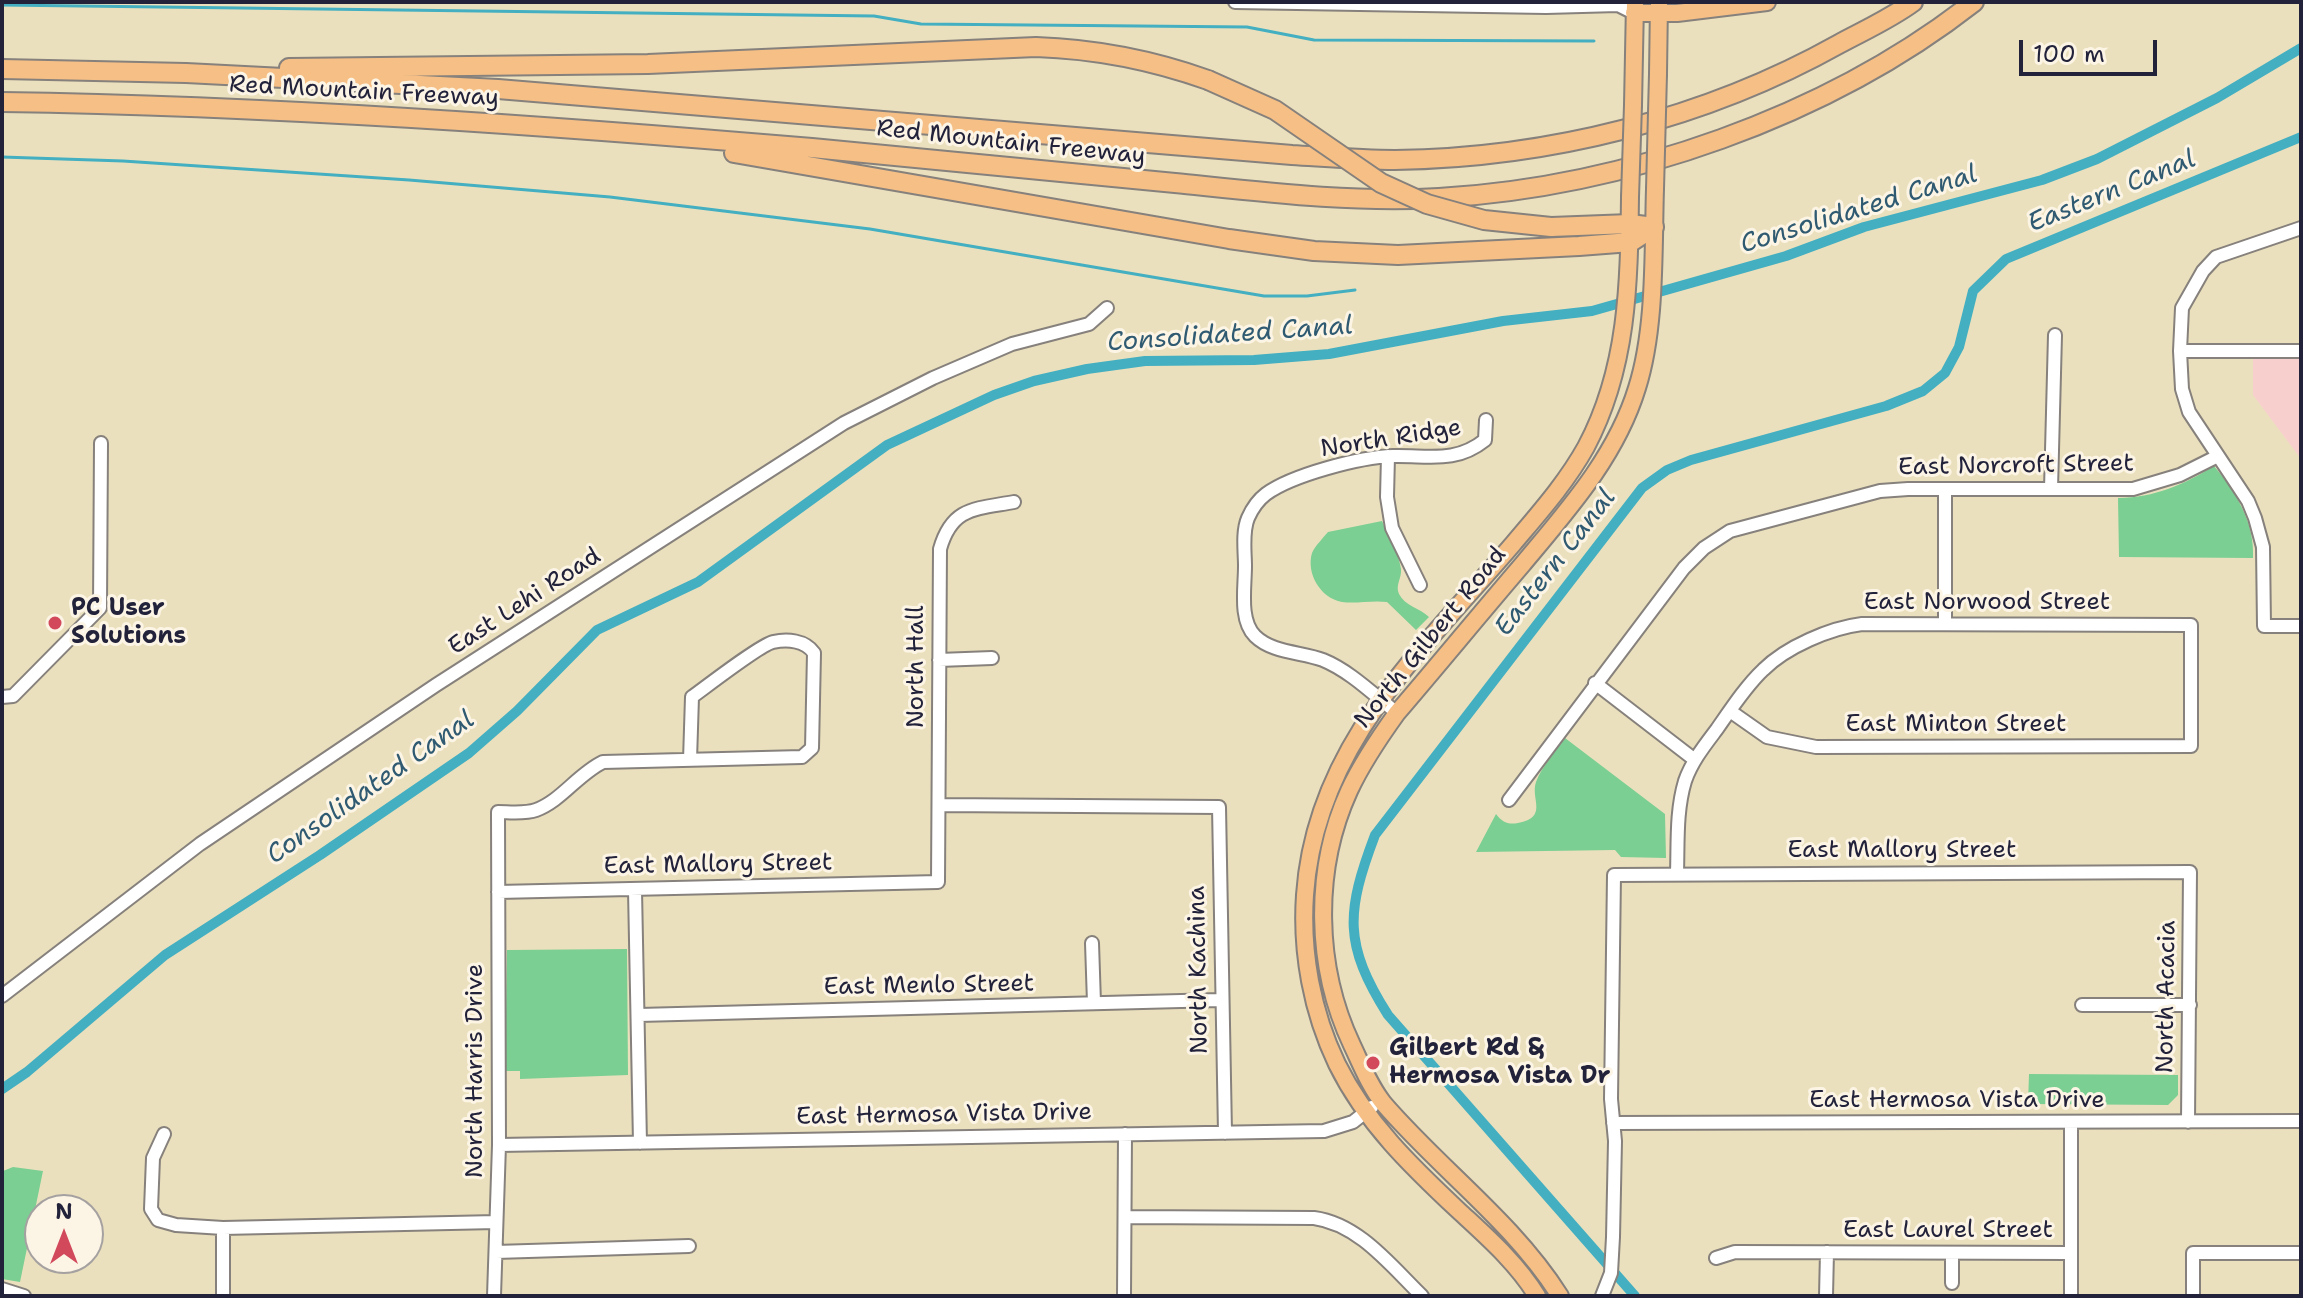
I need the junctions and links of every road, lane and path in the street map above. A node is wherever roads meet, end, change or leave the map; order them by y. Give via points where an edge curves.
1 (1235, 2) edge
2 (1767, 2) edge
3 (1913, 2) edge
4 (1974, 2) edge
5 (1627, 6) edge
6 (1659, 8) edge
7 (2, 69) edge
8 (186, 73) junction
9 (2, 102) edge
10 (581, 129) junction
11 (1654, 227) junction
12 (2301, 228) edge
13 (1630, 233) junction
14 (1107, 308) dead end
15 (2055, 335) dead end
16 (2180, 351) junction
17 (2301, 351) edge
18 (1486, 420) dead end
19 (101, 443) dead end
20 (1388, 456) junction
21 (2218, 456) junction
22 (2051, 489) junction
23 (1945, 490) junction
24 (1014, 502) dead end
25 (1420, 585) dead end
26 (1945, 624) junction
27 (2301, 626) edge
28 (992, 658) dead end
29 (939, 660) junction
30 (1595, 683) junction
31 (2, 697) edge
32 (1380, 700) junction
33 (1730, 711) junction
34 (1397, 713) junction
35 (2191, 746) joint
36 (690, 760) junction
37 (1695, 760) junction
38 (1509, 800) dead end
39 (939, 805) junction
40 (2190, 872) joint
41 (1677, 873) junction
42 (938, 882) joint
43 (635, 890) junction
44 (498, 892) junction
45 (1092, 943) dead end
46 (3, 993) edge
47 (1220, 1000) junction
48 (1094, 1003) junction
49 (2082, 1005) dead end
50 (2190, 1005) junction
51 (639, 1015) junction
52 (1381, 1100) junction
53 (1365, 1113) junction
54 (2301, 1121) edge
55 (2071, 1122) junction
56 (2188, 1122) junction
57 (1613, 1123) junction
58 (1225, 1133) junction
59 (164, 1134) dead end
60 (1125, 1134) junction
61 (640, 1143) junction
62 (499, 1145) junction
63 (1125, 1217) junction
64 (496, 1222) junction
65 (223, 1228) junction
66 (689, 1246) dead end
67 (496, 1252) junction
68 (1827, 1252) junction
69 (1952, 1253) junction
70 (2070, 1253) junction
71 (2301, 1253) edge
72 (1716, 1258) dead end
73 (1952, 1283) dead end
74 (2, 1289) edge
75 (1605, 1292) edge
76 (24, 1296) edge
77 (223, 1296) edge
78 (494, 1296) edge
79 (1124, 1296) edge
80 (1422, 1296) edge
81 (1537, 1296) edge
82 (1560, 1296) edge
83 (1826, 1296) edge
84 (2071, 1296) edge
85 (2193, 1296) edge

1 - 5 street
2 - 6 main road
3 - 8 highway, Red Mountain Freeway via 1790,71 1699,108 1537,147 1397,160 498,89
4 - 10 highway, Red Mountain Freeway via 1868,72 1753,127 1653,161 1441,198 1287,194
5 - 6 main road
5 - 13 main road, North Gilbert Road, bridge via 1634,81
6 - 11 main road, North Gilbert Road, bridge
7 - 8 highway, Red Mountain Freeway
8 - 13 highway, bridge via 332,66 648,64 1036,47 1085,50 1136,58 1208,80 1275,110 1381,183 1427,204 1510,225
9 - 10 highway, Red Mountain Freeway via 399,116
10 - 13 highway via 625,141 801,163 1302,249 1445,254
11 - 13 highway
11 - 34 main road, North Gilbert Road via 1637,391 1596,472
12 - 16 street via 2216,257 2182,308
13 - 32 main road, North Gilbert Road via 1618,364 1587,445 1566,479
14 - 46 street, East Lehi Road via 1089,324 1012,344 844,423 200,844
15 - 22 street
16 - 17 street
16 - 21 street via 2189,412
18 - 20 street, North Ridge via 1485,440 1471,451
19 - 31 street via 100,608 13,696
20 - 25 street via 1392,528
20 - 32 street, North Ridge via 1321,470 1283,485 1254,506 1246,522 1249,629 1272,647 1325,661
21 - 22 street, East Norcroft Street via 2133,489
21 - 27 street via 2248,501 2262,539 2264,626
22 - 23 street, East Norcroft Street
23 - 26 street
23 - 30 street, East Norcroft Street via 1880,491 1730,531 1684,568
24 - 29 street, North Hall via 976,508 946,528 940,549
26 - 33 street, East Norwood Street via 1839,627 1763,669
26 - 35 street, East Norwood Street via 2191,625
28 - 29 street
29 - 39 street, North Hall
30 - 37 street
30 - 38 street, East Norcroft Street
32 - 34 street, North Ridge
32 - 53 main road, North Gilbert Road via 1345,754 1322,807 1311,843 1304,909 1307,960 1321,1022
33 - 35 street, East Minton Street via 1767,737 1816,747
33 - 37 street, East Norwood Street
34 - 52 main road, North Gilbert Road via 1348,793 1329,856 1323,932 1343,1026
36 - 36 street via 802,757 812,748 814,653 808,645 770,642 692,697
36 - 44 street, North Harris Drive via 603,762 547,805 532,812 498,812
37 - 41 street, East Norwood Street via 1680,803
39 - 42 street, North Hall
39 - 47 street, North Kachina via 1219,807
40 - 41 street, East Mallory Street
40 - 50 street, North Acacia
41 - 57 street, East Mallory Street via 1614,875
42 - 43 street, East Mallory Street
43 - 44 street, East Mallory Street
43 - 51 street
44 - 62 street, North Harris Drive
45 - 48 street
47 - 48 street, East Menlo Street
47 - 58 street, North Kachina
48 - 51 street, East Menlo Street
49 - 50 street
50 - 56 street, North Acacia
51 - 61 street
52 - 53 street, East Hermosa Vista Drive
52 - 82 main road, North Gilbert Road via 1510,1229
53 - 58 street, East Hermosa Vista Drive via 1324,1131
53 - 81 main road, North Gilbert Road via 1506,1256
54 - 56 street, East Hermosa Vista Drive
55 - 56 street, East Hermosa Vista Drive
55 - 57 street, East Hermosa Vista Drive
55 - 70 street
57 - 75 street via 1613,1254
58 - 60 street, East Hermosa Vista Drive
59 - 65 street via 153,1158 151,1209 158,1220 176,1225
60 - 61 street, East Hermosa Vista Drive
60 - 63 street
61 - 62 street, East Hermosa Vista Drive
62 - 64 street, North Harris Drive
63 - 79 street
63 - 80 street via 1333,1221 1350,1229
64 - 65 street
64 - 67 street, North Harris Drive
65 - 77 street
66 - 67 street
67 - 78 street, North Harris Drive
68 - 69 street, East Laurel Street
68 - 72 street, East Laurel Street via 1735,1252
68 - 83 street
69 - 70 street, East Laurel Street
69 - 73 street
70 - 84 street
71 - 85 street via 2193,1253
74 - 76 street

